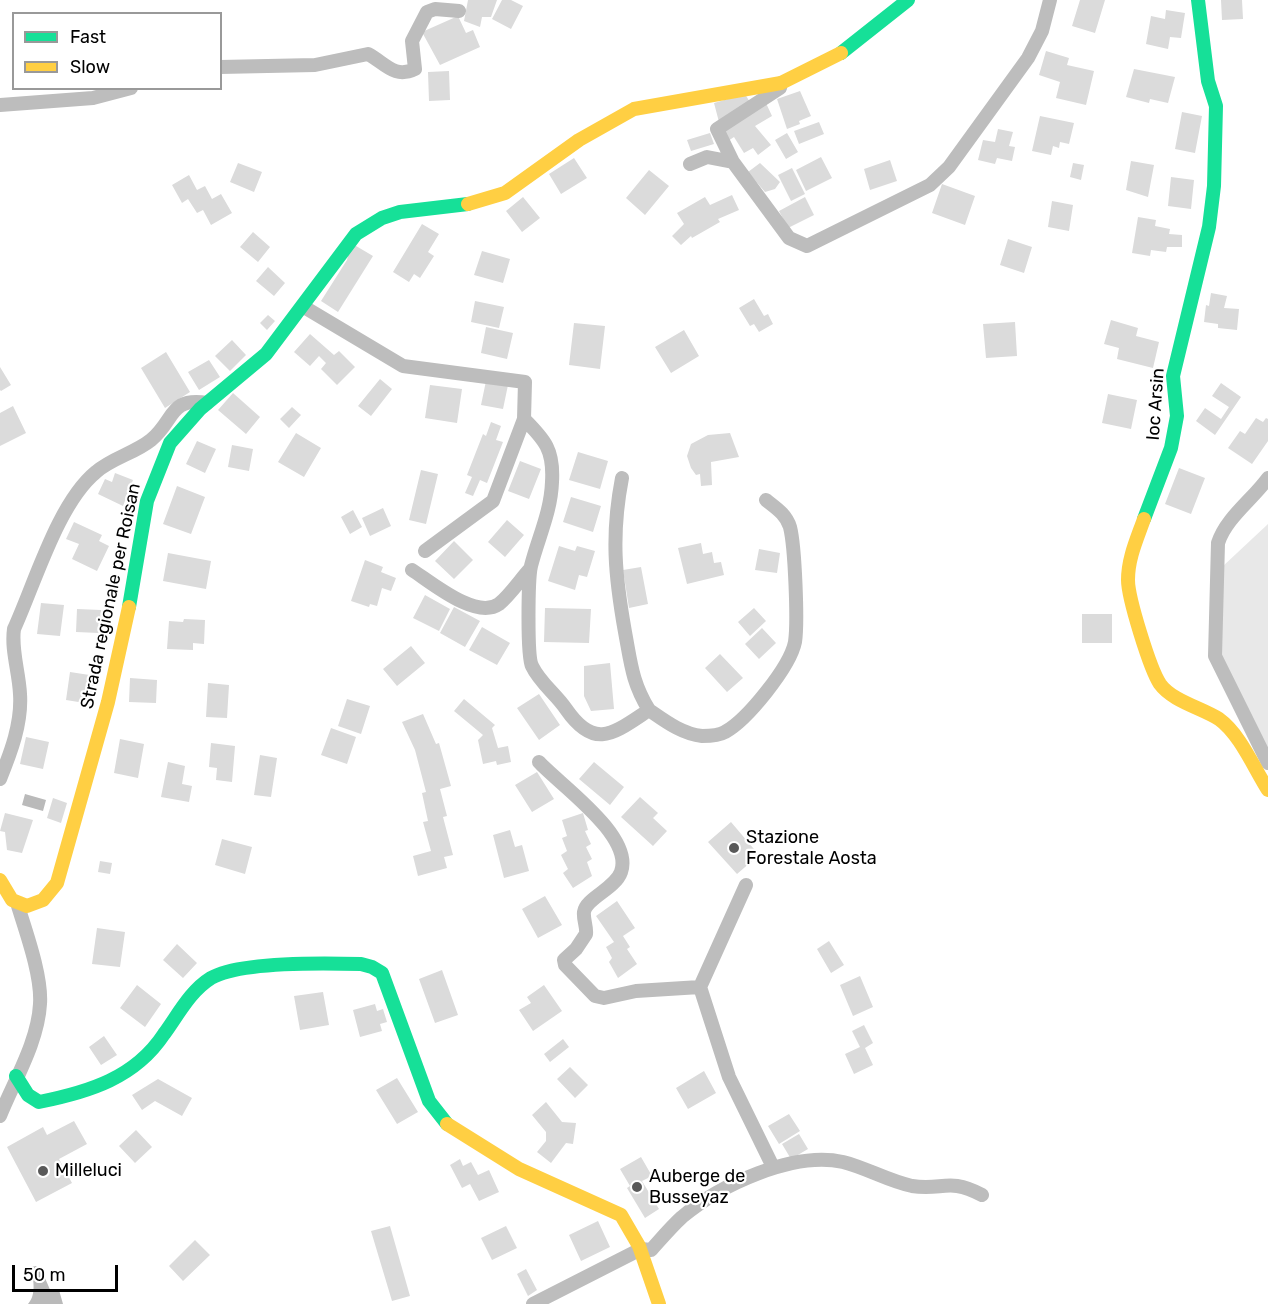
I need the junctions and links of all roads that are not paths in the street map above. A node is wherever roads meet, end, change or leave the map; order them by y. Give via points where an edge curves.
1 (908, 0) edge
2 (1050, 0) edge
3 (1197, 0) edge
4 (459, 11) dead end
5 (222, 67) edge
6 (781, 82) junction
7 (123, 90) edge
8 (0, 105) edge
9 (733, 162) junction
10 (690, 164) dead end
11 (304, 307) junction
12 (207, 403) junction
13 (524, 419) junction
14 (622, 478) dead end
15 (1268, 478) edge
16 (766, 501) dead end
17 (425, 551) dead end
18 (530, 569) junction
19 (412, 570) dead end
20 (649, 710) junction
21 (539, 762) dead end
22 (1268, 763) edge
23 (0, 779) edge
24 (1268, 790) edge
25 (0, 880) edge
26 (746, 885) dead end
27 (18, 906) junction
28 (700, 987) junction
29 (16, 1076) junction
30 (0, 1116) edge
31 (774, 1167) junction
32 (982, 1195) dead end
33 (641, 1249) junction
34 (533, 1304) edge
35 (659, 1304) edge

1 - 6 street, Strada regionale per Roisan via 840,54
2 - 9 street via 1042,31 1028,58 949,167 930,185 807,246 789,238
3 - 24 street, loc Arsin via 1208,81 1216,106 1214,186 1209,227 1173,376 1177,416 1171,448 1131,554 1128,582 1150,663 1161,685 1220,720
4 - 5 street via 427,12 412,41 415,69 407,73 394,72 368,54 315,65
6 - 9 street via 780,88 717,129
6 - 11 street, Strada regionale per Roisan via 634,109 588,134 505,193 478,203 424,208 382,219 356,234
7 - 8 street via 93,98
9 - 10 street via 707,157
11 - 12 street, Strada regionale per Roisan via 258,362
11 - 13 street via 403,366 525,382
12 - 23 street via 190,401 180,405 154,438 95,472 69,502 14,629 20,721
12 - 27 street, Strada regionale per Roisan via 170,443 153,480 108,702 57,883 48,898 37,905
13 - 17 street via 493,501
13 - 18 street via 548,444 552,482 544,531
14 - 20 street via 615,512 615,573 635,687
15 - 22 street via 1253,499 1223,527 1218,543 1215,656
16 - 20 street via 781,511 789,526 797,622 787,662 746,714 724,733 687,733
18 - 19 street via 499,604 488,609 473,608
18 - 20 street via 531,665 574,720 586,732 598,736
21 - 28 street via 602,821 622,856 622,871 615,882 587,905 583,913 586,934 564,960 565,965 595,996 604,998 636,991
25 - 27 street via 9,900
26 - 28 street
27 - 29 street via 40,1004 30,1045
28 - 31 street via 729,1077
29 - 30 street
29 - 33 street via 28,1095 39,1102 69,1097 121,1076 149,1056 206,981 231,970 357,963 373,966 382,973 429,1101 439,1117 519,1169 621,1215
31 - 32 street via 842,1162 911,1185 928,1188 950,1183
31 - 33 street via 697,1206 651,1250
33 - 34 street
33 - 35 street

